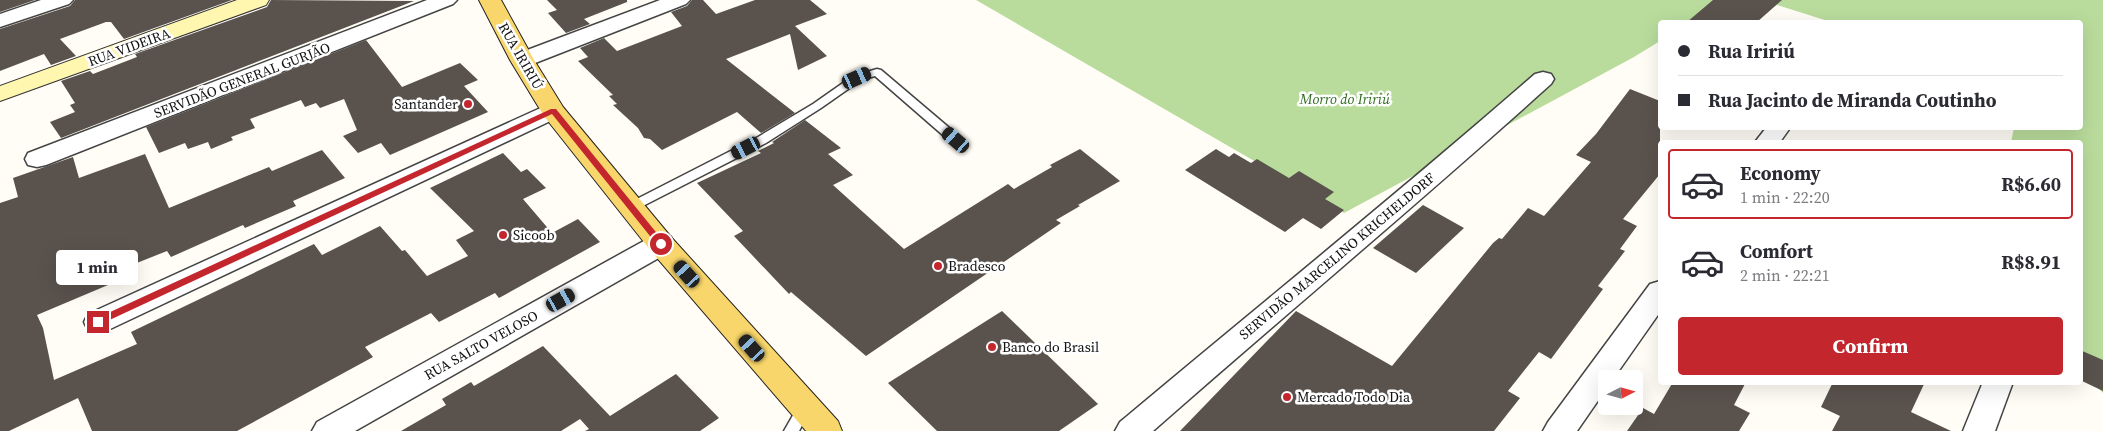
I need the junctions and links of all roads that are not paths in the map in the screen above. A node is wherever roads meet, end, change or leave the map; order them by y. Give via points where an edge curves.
1 (62, 0) edge
2 (258, 0) edge
3 (446, 0) edge
4 (490, 0) edge
5 (679, 0) edge
6 (0, 21) edge
7 (522, 60) junction
8 (1543, 79) dead end
9 (0, 94) edge
10 (553, 110) junction
11 (1776, 130) edge
12 (956, 140) dead end
13 (1769, 140) edge
14 (37, 159) dead end
15 (631, 207) junction
16 (661, 244) junction
17 (1658, 293) edge
18 (98, 322) dead end
19 (1997, 385) edge
20 (798, 419) edge
21 (328, 431) edge
22 (826, 431) edge
23 (1130, 431) edge
24 (1559, 431) edge
25 (1979, 431) edge

1 - 6 street
2 - 9 main road, RUA VIDEIRA
3 - 14 street, SERVIDÃO GENERAL GURJÃO
4 - 7 main road, RUA IRIRIÚ
5 - 7 street
7 - 10 main road, RUA IRIRIÚ
8 - 23 street, SERVIDÃO MARCELINO KRICHELDORF via 1421,187
10 - 15 main road, RUA IRIRIÚ
10 - 18 street
11 - 13 street
12 - 15 lane via 877,72 868,73 762,140
15 - 16 main road, RUA IRIRIÚ
16 - 20 main road, RUA IRIRIÚ
16 - 21 street, RUA SALTO VELOSO
17 - 24 street
19 - 25 street
20 - 22 main road, RUA IRIRIÚ

